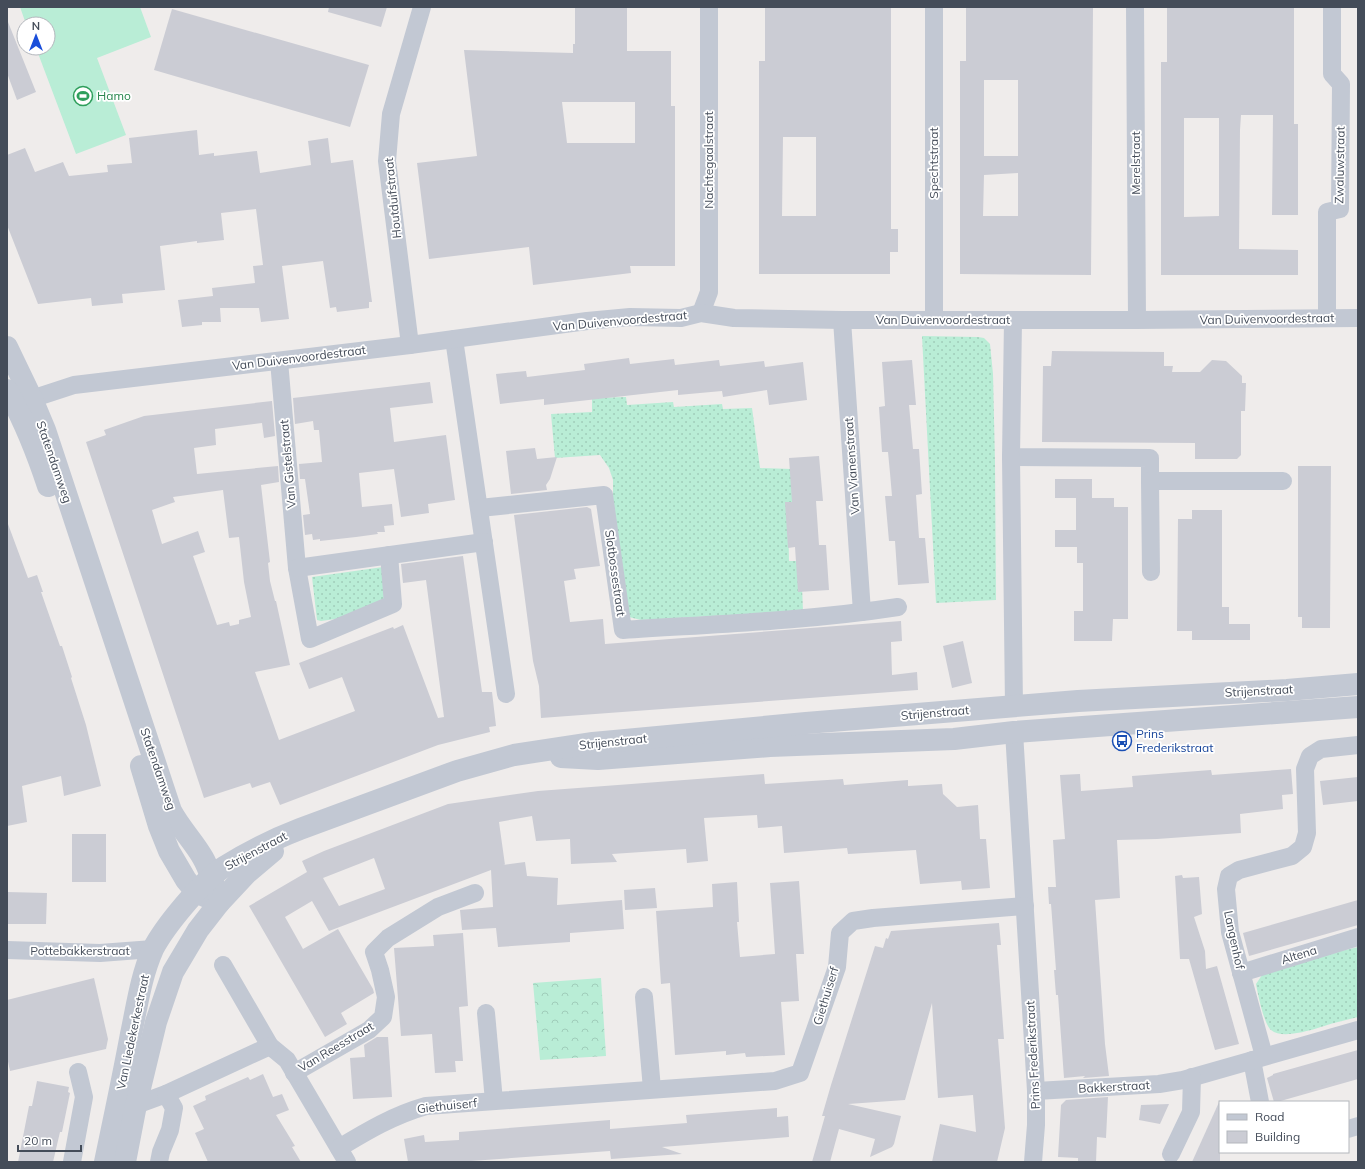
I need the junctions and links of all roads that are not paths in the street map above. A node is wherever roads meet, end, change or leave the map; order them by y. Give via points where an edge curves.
1 (422, 7) edge
2 (709, 7) edge
3 (934, 7) edge
4 (1135, 7) edge
5 (1332, 7) edge
6 (1350, 84) edge
7 (701, 313) junction
8 (1327, 318) junction
9 (1358, 318) edge
10 (842, 320) junction
11 (934, 320) junction
12 (1013, 320) junction
13 (1137, 320) junction
14 (454, 339) junction
15 (410, 345) junction
16 (7, 348) edge
17 (279, 360) junction
18 (18, 398) edge
19 (1011, 457) junction
20 (1150, 481) junction
21 (1283, 481) dead end
22 (480, 508) junction
23 (484, 542) junction
24 (389, 555) junction
25 (297, 568) junction
26 (1151, 572) dead end
27 (898, 607) dead end
28 (862, 612) junction
29 (1358, 684) edge
30 (506, 694) dead end
31 (1014, 707) junction
32 (1358, 707) edge
33 (1014, 732) junction
34 (1358, 745) edge
35 (514, 755) junction
36 (300, 829) junction
37 (212, 877) junction
38 (196, 892) junction
39 (475, 893) dead end
40 (219, 903) junction
41 (1025, 906) junction
42 (1358, 938) edge
43 (153, 949) junction
44 (7, 950) edge
45 (223, 965) dead end
46 (1241, 973) junction
47 (644, 997) dead end
48 (486, 1013) dead end
49 (1358, 1030) edge
50 (270, 1046) junction
51 (1258, 1058) junction
52 (78, 1072) dead end
53 (294, 1073) junction
54 (1192, 1077) junction
55 (652, 1089) junction
56 (1036, 1091) junction
57 (166, 1094) junction
58 (494, 1101) junction
59 (1260, 1101) edge
60 (136, 1105) junction
61 (1171, 1154) dead end
62 (343, 1155) edge
63 (72, 1162) edge
64 (105, 1162) edge
65 (125, 1162) edge
66 (158, 1162) edge
67 (1033, 1162) edge

1 - 15 street, Houtduifstraat via 390,114 388,161
2 - 7 street, Nachtegaalstraat via 709,292
3 - 11 street, Spechtstraat
4 - 13 street, Merelstraat
5 - 6 street, Zwaluwstraat via 1332,74
6 - 8 street, Zwaluwstraat via 1340,209 1327,212
7 - 10 street, Van Duivenvoordestraat via 734,318
7 - 14 street, Van Duivenvoordestraat via 681,318 587,321
8 - 9 street, Van Duivenvoordestraat
8 - 13 street, Van Duivenvoordestraat
10 - 11 street, Van Duivenvoordestraat
10 - 28 street, Van Vianenstraat
11 - 12 street, Van Duivenvoordestraat
12 - 13 street, Van Duivenvoordestraat
12 - 19 street
14 - 15 street, Van Duivenvoordestraat
14 - 22 street
15 - 17 street, Van Duivenvoordestraat
16 - 18 street, Statendamweg
17 - 18 street, Van Duivenvoordestraat via 74,385
17 - 25 street, Van Gistelstraat
18 - 37 street, Statendamweg via 45,430 171,811 203,858
18 - 38 street, Statendamweg via 127,721 159,826 169,851
19 - 20 street via 1150,458
19 - 31 street
20 - 21 street
20 - 26 street
22 - 23 street
22 - 28 street, Slotbossestraat via 604,495 623,630 799,619
23 - 24 street
23 - 30 street
24 - 25 street
24 - 25 street, Van Gistelstraat via 393,604 310,638
27 - 28 street
29 - 31 street, Strijenstraat
31 - 33 street
31 - 35 street, Strijenstraat via 593,743
32 - 33 street, Strijenstraat
33 - 35 street, Strijenstraat via 954,739 770,746 598,759
33 - 41 street, Prins Frederikstraat
34 - 46 street, Langenhof via 1321,749 1310,756 1305,769 1307,833 1303,847 1292,856 1239,870 1229,876 1226,889 1227,913
35 - 36 street, Strijenstraat via 457,771
36 - 37 street, Strijenstraat via 279,837 223,868
36 - 40 street, Strijenstraat via 247,873
37 - 38 street, Strijenstraat
37 - 40 street, Statendamweg
38 - 40 street, Statendamweg
38 - 43 street, Van Liedekerkestraat
39 - 53 street, Van Reesstraat via 438,907 388,938 374,952 386,997 383,1017 369,1030
40 - 60 street, Van Liedekerkestraat via 198,930 172,972 156,1022
41 - 55 street, Giethuiserf via 853,921 840,933 836,967 800,1073 775,1081
41 - 56 street, Prins Frederikstraat
42 - 46 street, Altena
43 - 44 street, Pottebakkerstraat via 100,953
43 - 64 street, Van Liedekerkestraat via 142,982
45 - 50 street, Van Reesstraat
46 - 51 street, Langenhof
47 - 55 street
48 - 58 street, Giethuiserf
49 - 51 street, Bakkerstraat
50 - 53 street, Van Reesstraat via 287,1060
50 - 57 street
51 - 54 street, Bakkerstraat
51 - 59 street
52 - 63 street via 84,1097
53 - 62 street, Van Reesstraat
54 - 56 street, Bakkerstraat via 1159,1084
54 - 61 street via 1191,1112
55 - 58 street, Giethuiserf
56 - 67 street, Prins Frederikstraat
57 - 60 street
57 - 66 street via 174,1108 170,1130
58 - 62 street, Giethuiserf via 426,1106 407,1111 372,1128
60 - 65 street, Van Liedekerkestraat

